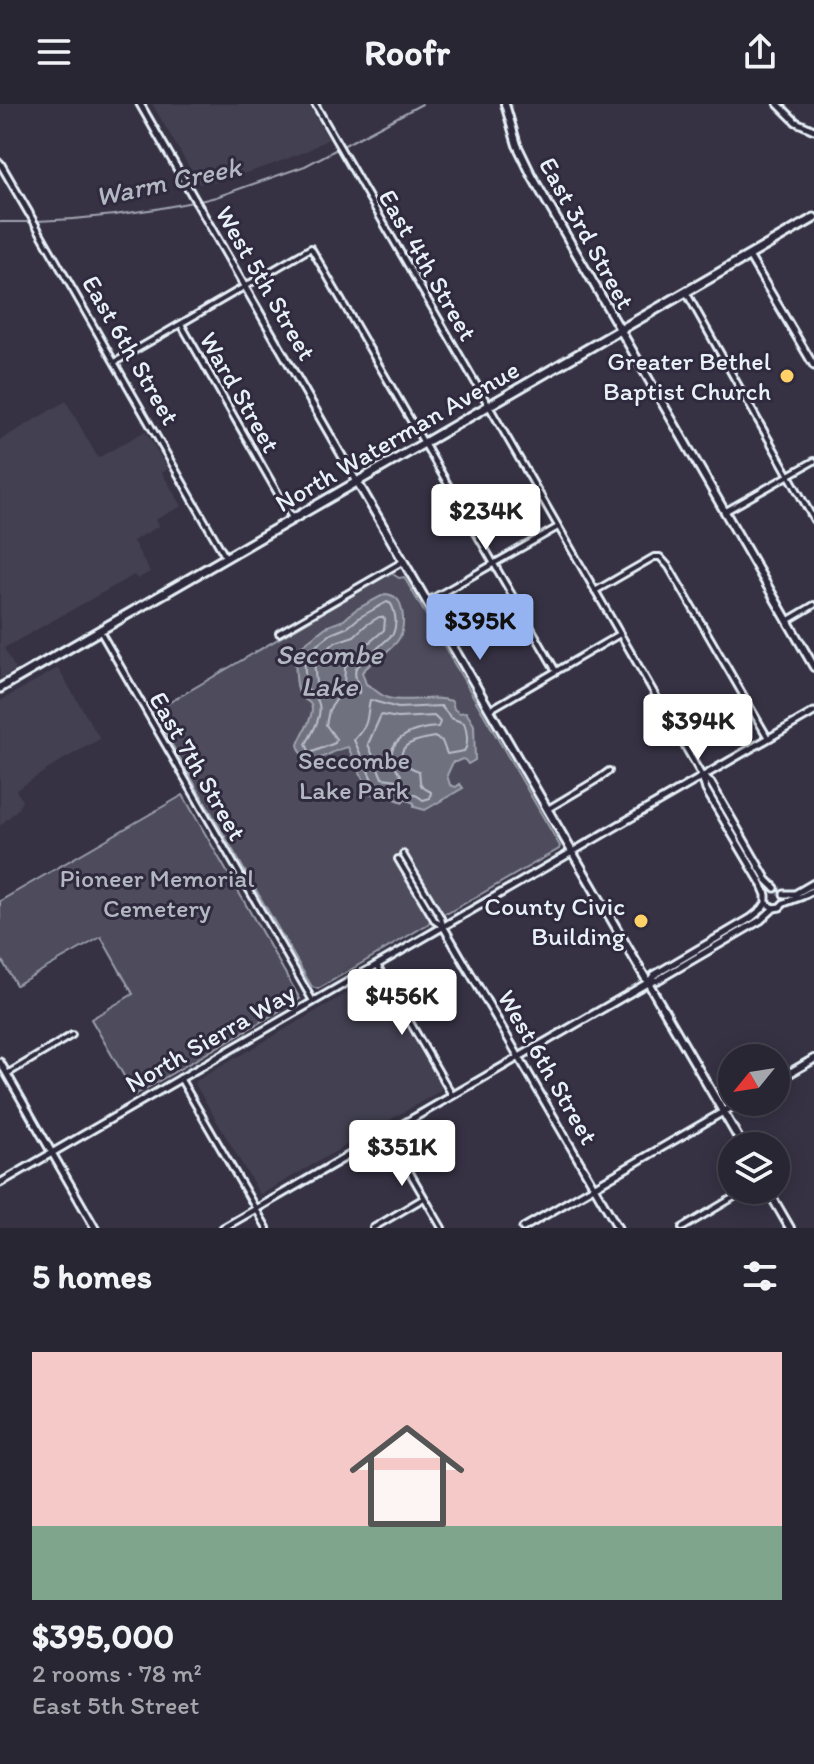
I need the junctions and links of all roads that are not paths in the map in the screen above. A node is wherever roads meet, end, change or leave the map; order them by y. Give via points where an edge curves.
1 (140, 104) edge
2 (315, 104) edge
3 (505, 104) edge
4 (778, 104) edge
5 (814, 130) edge
6 (0, 163) edge
7 (29, 213) joint
8 (814, 218) edge
9 (749, 256) junction
10 (244, 287) junction
11 (686, 292) junction
12 (180, 324) junction
13 (619, 330) junction
14 (115, 362) junction
15 (814, 366) edge
16 (489, 407) junction
17 (423, 445) junction
18 (814, 461) edge
19 (788, 475) junction
20 (358, 483) junction
21 (724, 512) junction
22 (293, 520) junction
23 (814, 520) edge
24 (558, 527) junction
25 (226, 558) junction
26 (405, 561) junction
27 (493, 564) junction
28 (595, 591) junction
29 (428, 601) junction
30 (814, 605) edge
31 (787, 621) junction
32 (100, 631) junction
33 (279, 633) dead end
34 (620, 634) junction
35 (814, 667) edge
36 (556, 671) junction
37 (0, 688) edge
38 (490, 709) junction
39 (814, 712) edge
40 (768, 738) junction
41 (609, 771) dead end
42 (702, 776) junction
43 (548, 809) junction
44 (573, 851) junction
45 (403, 854) dead end
46 (398, 859) dead end
47 (814, 883) edge
48 (775, 888) junction
49 (814, 890) edge
50 (784, 894) junction
51 (766, 895) junction
52 (766, 903) junction
53 (784, 903) junction
54 (774, 908) junction
55 (443, 926) junction
56 (377, 965) junction
57 (649, 982) junction
58 (313, 1001) junction
59 (72, 1035) dead end
60 (518, 1056) junction
61 (814, 1059) edge
62 (0, 1062) edge
63 (790, 1073) edge
64 (7, 1074) junction
65 (180, 1078) junction
66 (452, 1095) junction
67 (718, 1103) edge
68 (718, 1115) edge
69 (387, 1133) junction
70 (52, 1153) junction
71 (0, 1183) edge
72 (594, 1187) junction
73 (424, 1198) junction
74 (722, 1204) edge
75 (776, 1204) edge
76 (256, 1209) junction
77 (95, 1228) edge
78 (223, 1228) edge
79 (267, 1228) edge
80 (373, 1228) edge
81 (442, 1228) edge
82 (523, 1228) edge
83 (618, 1228) edge
84 (682, 1228) edge
85 (790, 1228) edge

1 - 10 street, West 5th Street
2 - 16 street, East 4th Street
3 - 13 main road, East 3rd Street via 524,160
4 - 5 street via 796,122
6 - 7 street, East 6th Street
7 - 14 street, East 6th Street
8 - 9 main road, North Waterman Avenue
9 - 11 main road, North Waterman Avenue
9 - 15 street
10 - 12 street
10 - 17 street via 311,248
10 - 20 street, West 5th Street
11 - 13 main road, North Waterman Avenue
11 - 19 street
12 - 14 street
12 - 22 street, Ward Street
13 - 16 main road, North Waterman Avenue
13 - 21 main road, East 3rd Street
14 - 25 street, East 6th Street
16 - 17 main road, North Waterman Avenue
16 - 24 street, East 4th Street
17 - 20 main road, North Waterman Avenue
17 - 27 street
18 - 19 street
19 - 21 street
19 - 23 street
20 - 22 main road, North Waterman Avenue
20 - 26 main road
21 - 31 main road, East 3rd Street
22 - 25 main road, North Waterman Avenue
24 - 27 street
24 - 28 street, East 4th Street
25 - 32 main road, North Waterman Avenue
26 - 29 main road
26 - 33 street
27 - 29 street
27 - 36 street
28 - 34 street, East 4th Street
28 - 40 street via 660,557
29 - 38 main road
30 - 31 street
31 - 35 main road, East 3rd Street
32 - 37 main road, North Waterman Avenue
32 - 58 street, East 7th Street
34 - 36 street
34 - 42 street, East 4th Street
36 - 38 street
38 - 43 main road
39 - 40 street, North Sierra Way
40 - 42 street, North Sierra Way
41 - 43 street
42 - 44 street, North Sierra Way
42 - 48 street
42 - 51 street
43 - 44 main road
44 - 55 street, North Sierra Way
44 - 57 main road
45 - 55 street
46 - 55 street
47 - 50 street
48 - 50 street
48 - 51 street
49 - 53 street
50 - 53 street
51 - 52 street
52 - 54 street
52 - 57 street via 751,918
53 - 54 street
54 - 57 street
55 - 56 street, North Sierra Way
55 - 60 street, West 6th Street
56 - 58 street, North Sierra Way
56 - 66 street
57 - 60 street
57 - 67 main road
58 - 65 street, North Sierra Way
59 - 64 street
60 - 66 street
60 - 72 street, West 6th Street
61 - 63 main road
62 - 64 street
64 - 70 street
65 - 70 street, North Sierra Way
65 - 76 street
66 - 69 street
68 - 72 street
69 - 73 street
69 - 76 street
70 - 71 street, North Sierra Way
70 - 77 street
72 - 82 street
72 - 83 street, West 6th Street
73 - 80 street
73 - 81 street
74 - 84 street
75 - 85 main road
76 - 78 street
76 - 79 street

